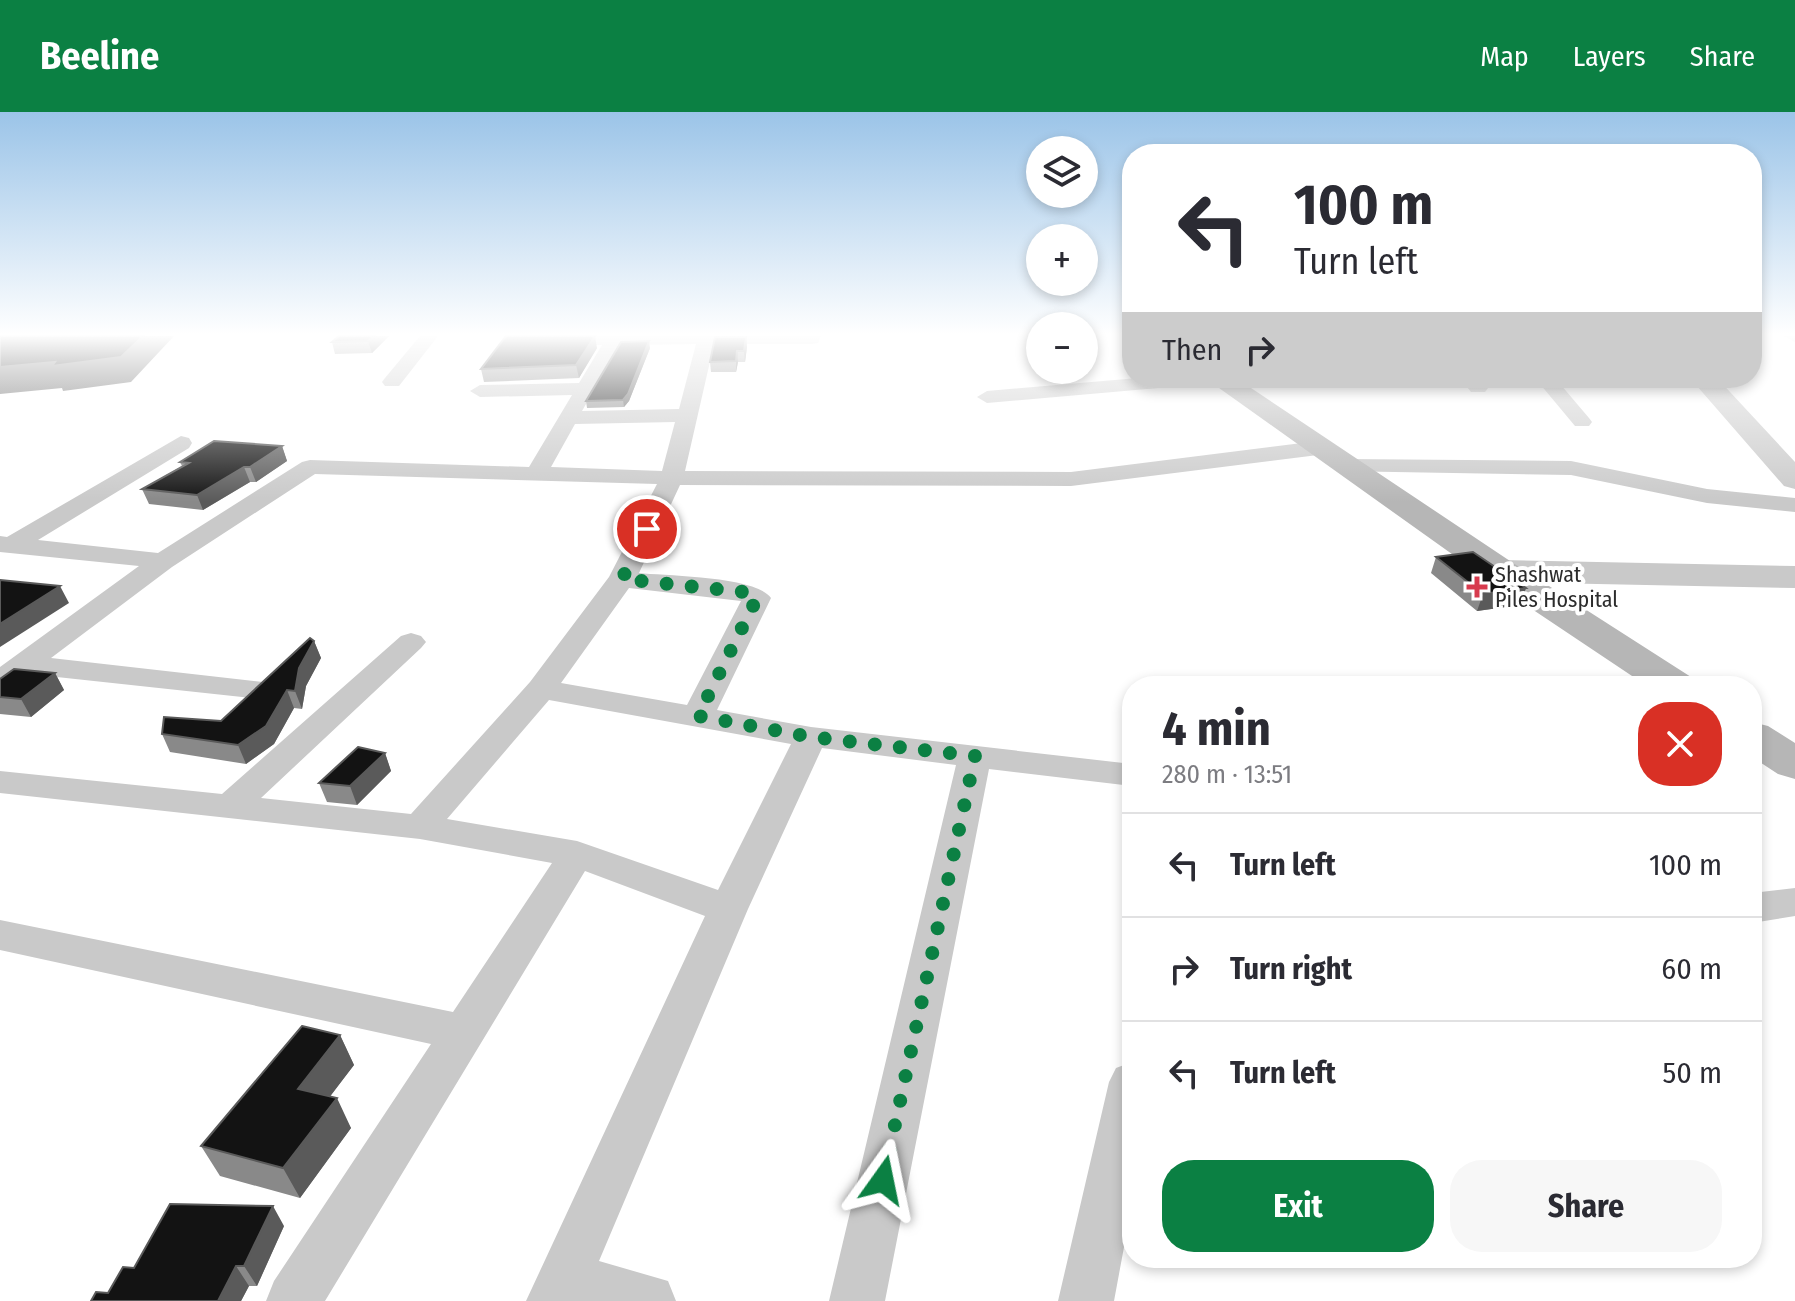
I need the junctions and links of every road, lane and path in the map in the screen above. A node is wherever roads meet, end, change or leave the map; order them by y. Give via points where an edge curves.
1 (584, 391) edge
2 (694, 391) edge
3 (1050, 391) edge
4 (1237, 391) edge
5 (1556, 391) edge
6 (1715, 391) edge
7 (987, 397) dead end
8 (688, 415) junction
9 (568, 418) junction
10 (1582, 422) dead end
11 (181, 443) dead end
12 (1320, 450) junction
13 (536, 474) junction
14 (672, 478) junction
15 (1795, 480) edge
16 (1795, 505) edge
17 (3, 544) edge
18 (163, 561) junction
19 (1500, 571) junction
20 (1795, 577) edge
21 (622, 579) junction
22 (411, 642) dead end
23 (12, 673) edge
24 (1661, 676) edge
25 (541, 689) junction
26 (261, 690) edge
27 (698, 716) junction
28 (811, 737) junction
29 (1762, 743) edge
30 (975, 756) junction
31 (1795, 764) edge
32 (1122, 774) edge
33 (0, 782) edge
34 (230, 807) junction
35 (420, 827) junction
36 (577, 854) junction
37 (1795, 902) edge
38 (1762, 907) edge
39 (728, 909) junction
40 (0, 935) edge
41 (463, 1033) junction
42 (1122, 1130) edge
43 (559, 1290) edge
44 (294, 1301) edge
45 (648, 1301) edge
46 (857, 1301) edge
47 (1086, 1301) edge

1 - 9 street
2 - 8 street
3 - 7 street
4 - 12 main road
5 - 10 street
6 - 15 street
8 - 9 street
8 - 14 street
9 - 13 street
11 - 17 street
12 - 14 street via 1071,479
12 - 16 street via 1571,468 1707,496
12 - 19 main road
13 - 14 street
13 - 18 street via 310,467
14 - 21 street
17 - 18 street
18 - 23 street
19 - 20 street
19 - 24 main road
21 - 25 street
21 - 27 street via 744,592 757,598
22 - 34 street
23 - 26 street
25 - 27 street
25 - 35 street
27 - 28 street
28 - 30 street
28 - 39 street
29 - 31 main road
30 - 32 street
30 - 46 street
33 - 34 street
34 - 35 street
35 - 36 street
36 - 39 street
36 - 41 street
37 - 38 street
39 - 43 street
40 - 41 street
41 - 44 street
42 - 47 street
43 - 45 street

